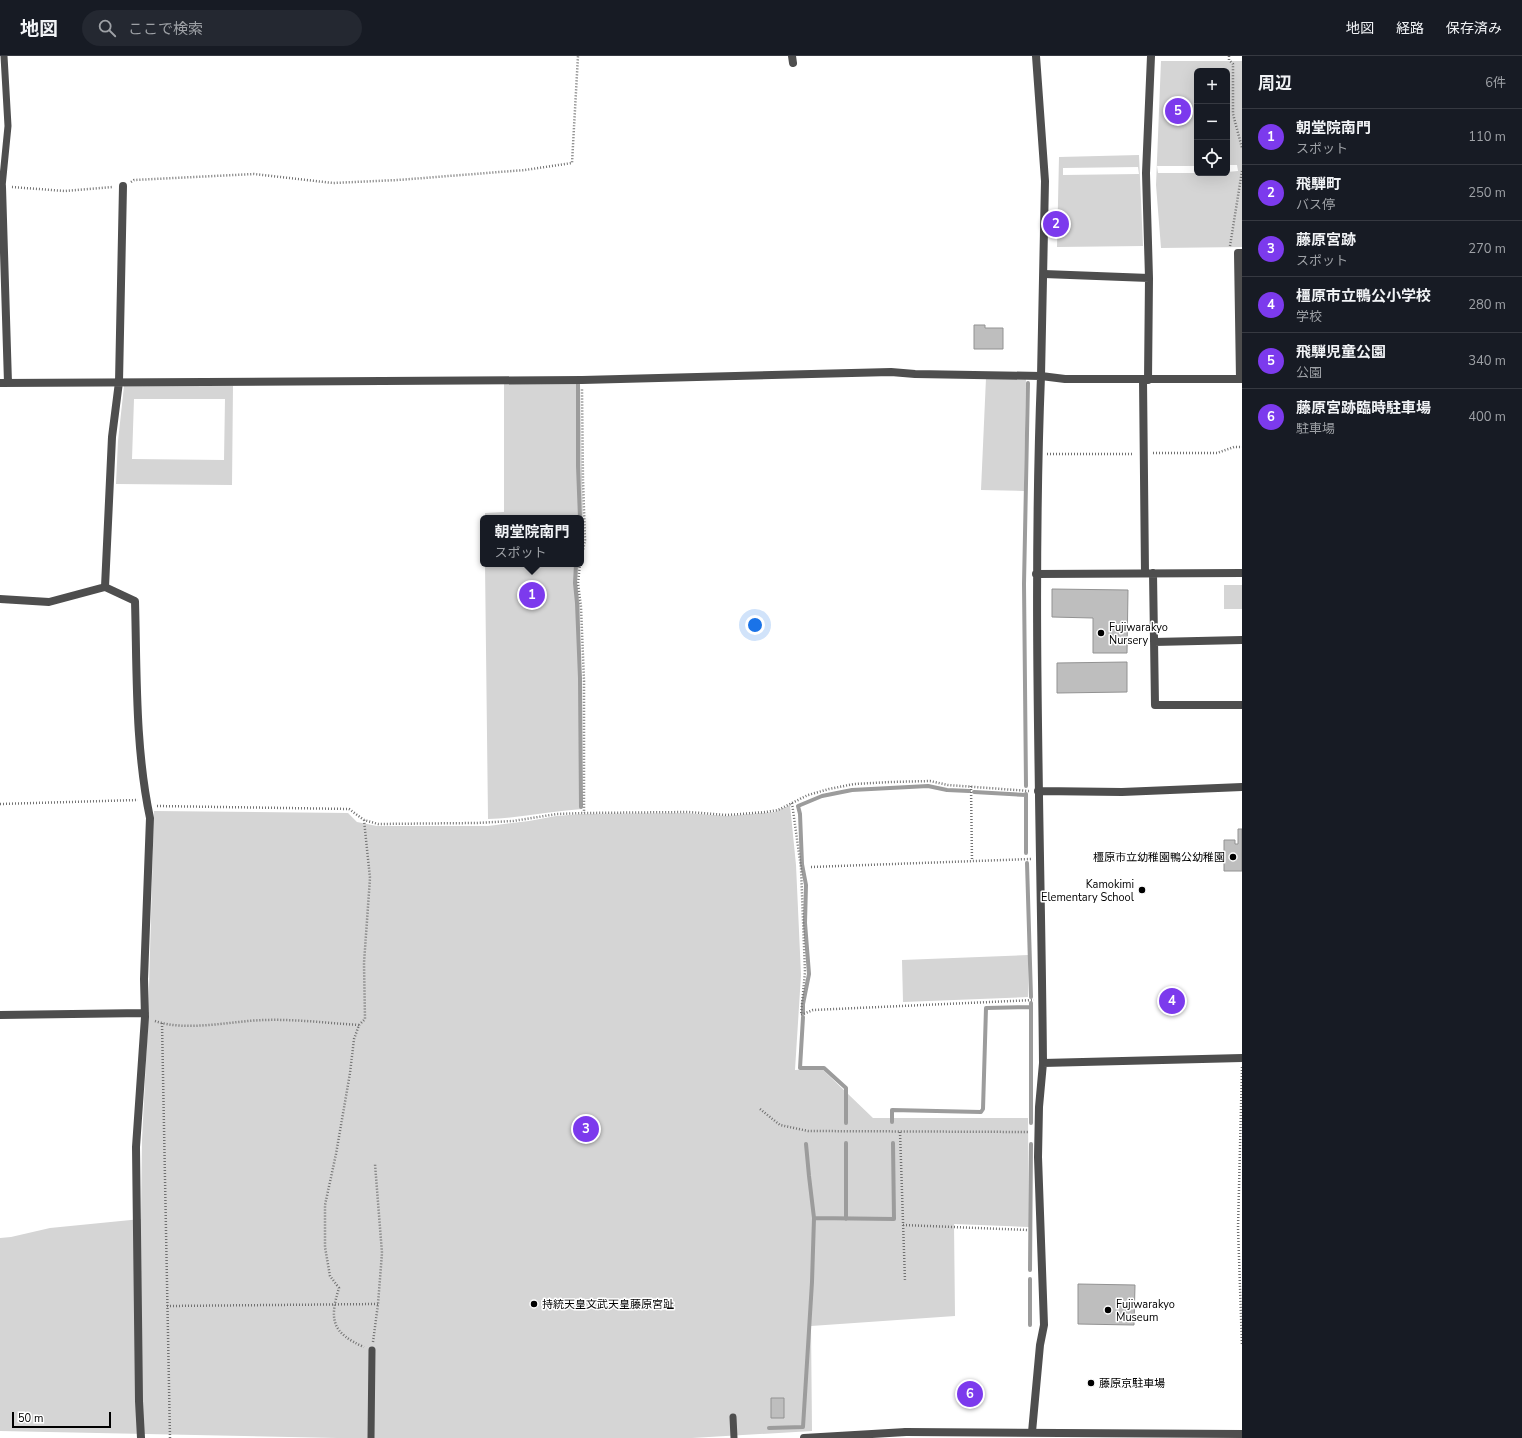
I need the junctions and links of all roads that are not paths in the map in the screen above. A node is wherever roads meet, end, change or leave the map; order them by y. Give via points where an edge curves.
1 (4, 56) edge
2 (1036, 56) edge
3 (1151, 56) edge
4 (2, 186) joint
5 (123, 186) road end
6 (1242, 253) edge
7 (1044, 274) junction
8 (1148, 278) junction
9 (1241, 333) edge
10 (1041, 376) junction
11 (1241, 379) edge
12 (1145, 380) junction
13 (119, 382) junction
14 (4, 383) edge
15 (1149, 573) junction
16 (1242, 573) edge
17 (1036, 574) junction
18 (105, 587) junction
19 (0, 599) edge
20 (1242, 640) edge
21 (1154, 642) junction
22 (1242, 705) edge
23 (1242, 787) edge
24 (1038, 791) junction
25 (0, 1015) edge
26 (145, 1015) junction
27 (1242, 1058) edge
28 (1043, 1063) junction
29 (372, 1350) road end
30 (733, 1417) dead end
31 (1242, 1434) edge
32 (1032, 1435) edge
33 (141, 1438) edge
34 (371, 1438) edge
35 (734, 1438) edge
36 (804, 1438) edge

1 - 4 lane via 8,126
2 - 7 street via 1045,174
3 - 8 street via 1146,173
4 - 14 street
5 - 13 street
6 - 9 street via 1238,253
7 - 8 street
7 - 10 street
8 - 12 street
9 - 11 street
10 - 12 street via 1065,379
10 - 13 street via 890,372 582,380
10 - 17 street
11 - 12 street
12 - 15 street via 1143,454
13 - 14 street
13 - 18 street via 112,437
15 - 16 street
15 - 17 street
15 - 21 street
17 - 24 street
18 - 19 street via 49,602
18 - 26 street via 135,601 139,720 150,818
20 - 21 street
21 - 22 street via 1155,705
23 - 24 street via 1122,792
24 - 28 street
25 - 26 street
26 - 33 street via 136,1147
27 - 28 street
28 - 32 street via 1038,1132 1044,1325
29 - 34 lane
30 - 35 lane
31 - 32 street
32 - 36 street via 906,1432

